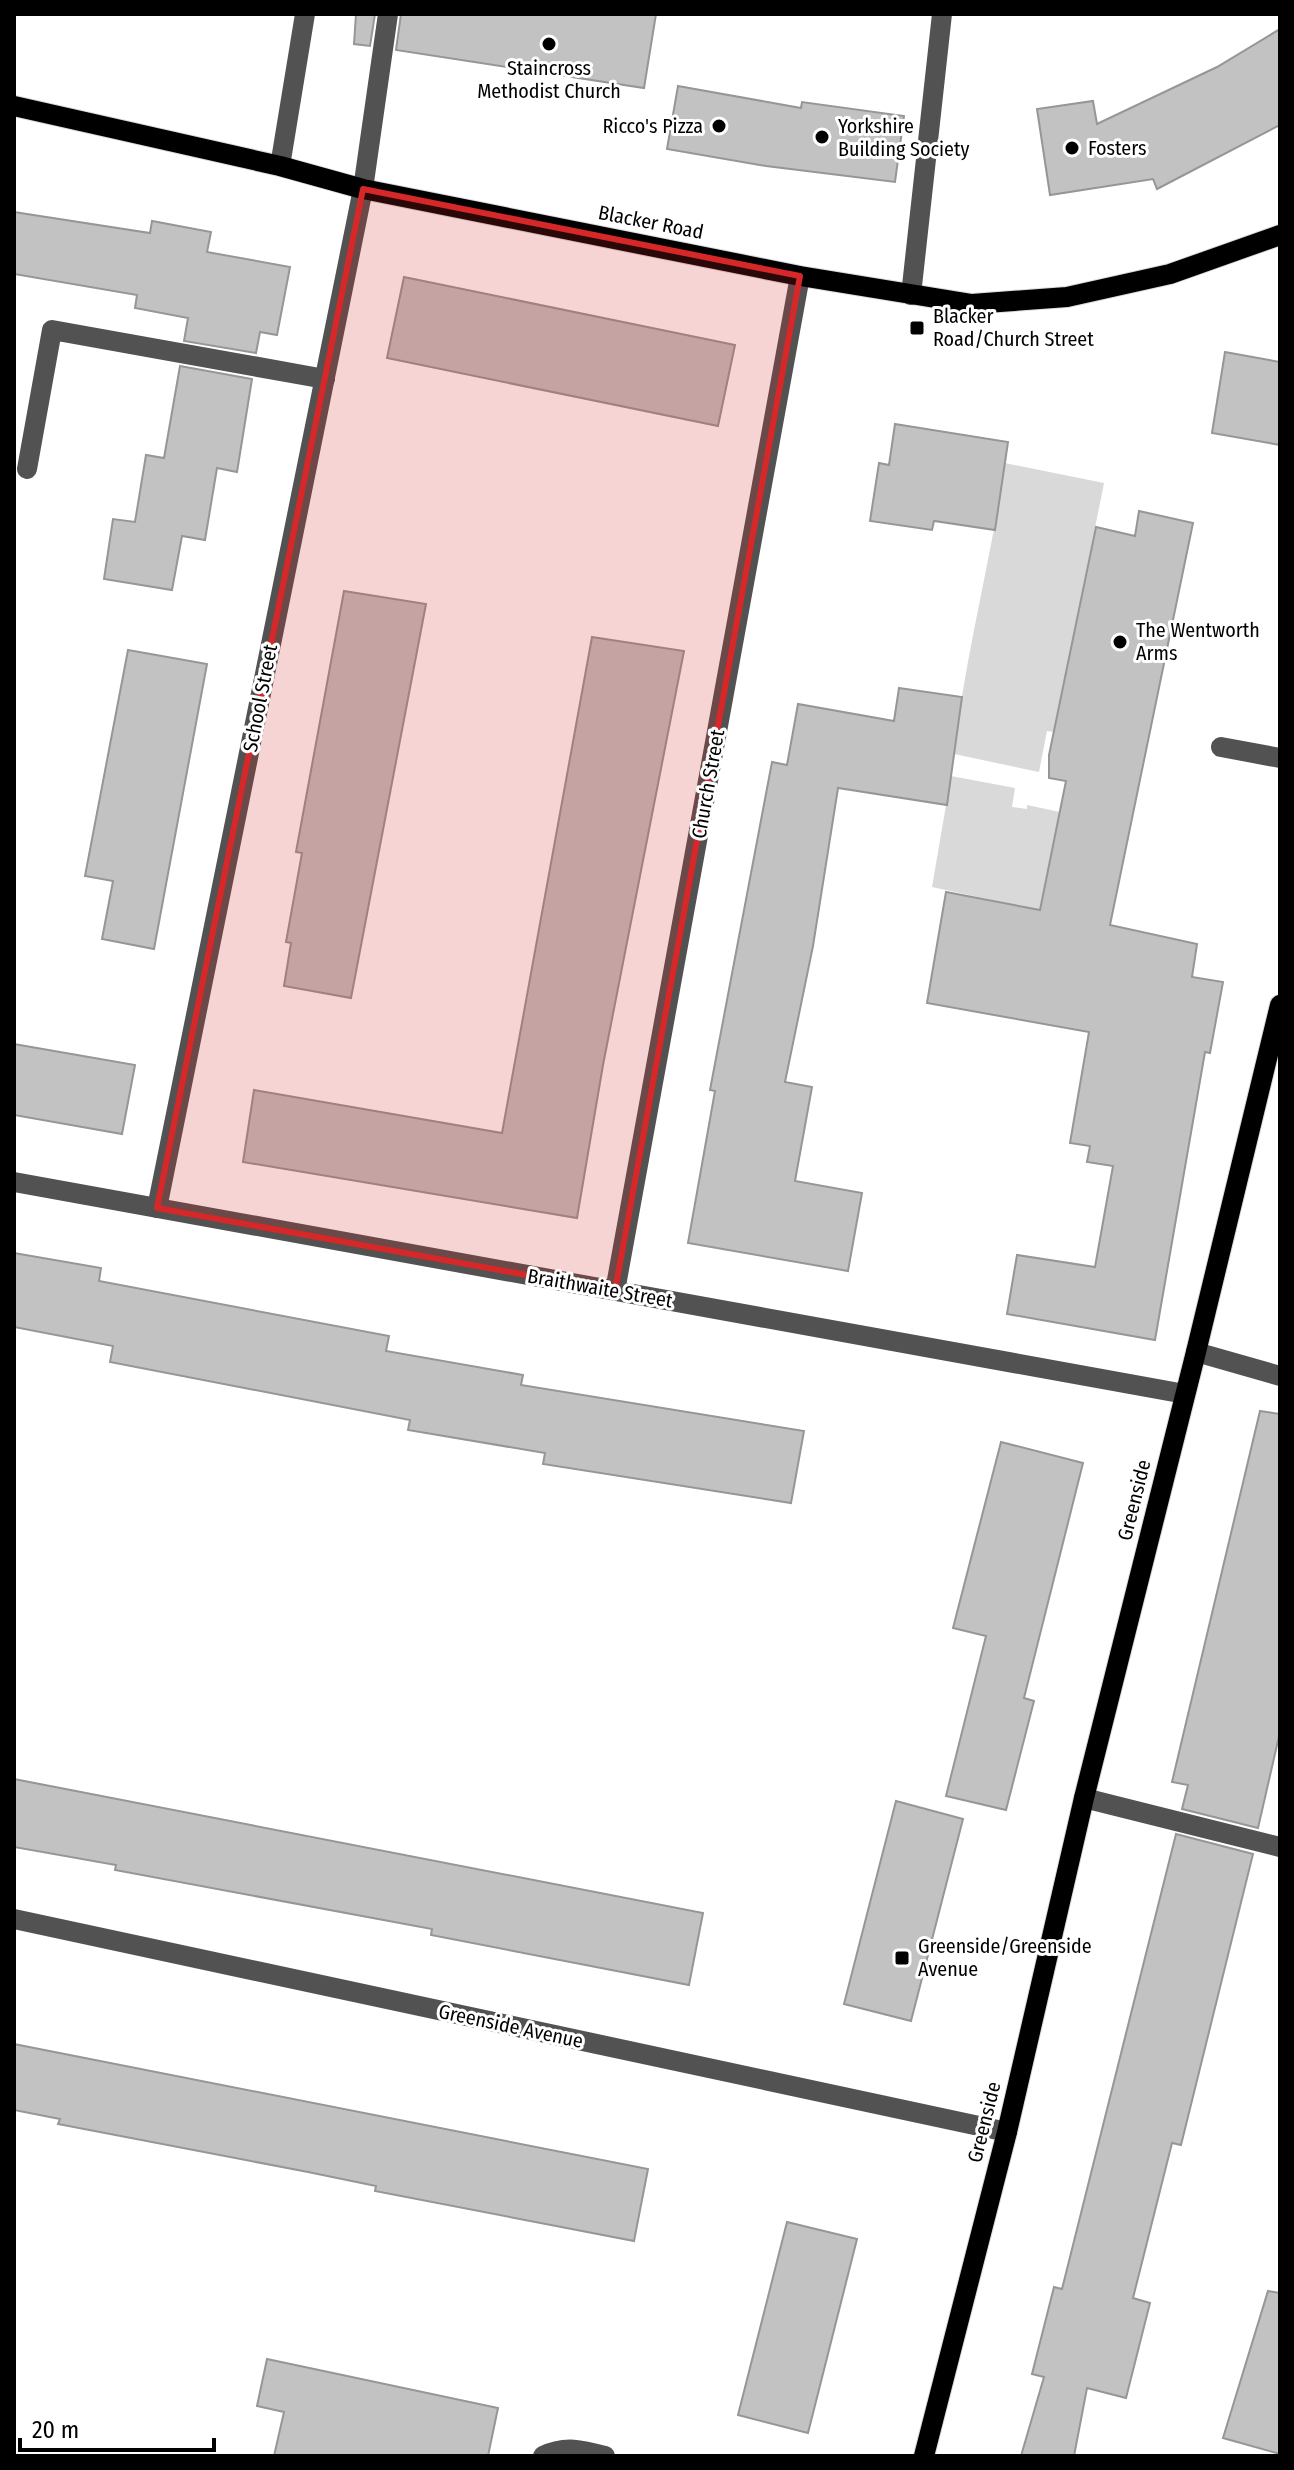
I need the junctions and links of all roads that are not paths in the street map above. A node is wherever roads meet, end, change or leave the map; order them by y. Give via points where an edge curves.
1 (305, 14) edge
2 (388, 14) edge
3 (942, 14) edge
4 (14, 106) edge
5 (280, 166) junction
6 (363, 189) junction
7 (1280, 235) edge
8 (800, 276) junction
9 (911, 295) junction
10 (325, 379) junction
11 (27, 469) dead end
12 (1221, 747) dead end
13 (1280, 758) edge
14 (1280, 1005) edge
15 (14, 1182) edge
16 (157, 1208) junction
17 (615, 1291) junction
18 (1196, 1352) junction
19 (1280, 1376) edge
20 (1185, 1394) junction
21 (1084, 1798) junction
22 (1280, 1847) edge
23 (14, 1919) edge
24 (1007, 2132) junction
25 (543, 2456) edge
26 (605, 2456) edge
27 (924, 2456) edge

1 - 5 street
2 - 6 street, School Street
3 - 9 street
4 - 5 main road, Blacker Road
5 - 6 main road, Blacker Road
6 - 8 main road, Blacker Road
6 - 10 street, School Street
7 - 9 main road, Blacker Road via 1170,274 1067,297 972,304
8 - 9 main road, Blacker Road
8 - 17 street, Church Street
10 - 11 street via 52,330
10 - 16 street, School Street
12 - 13 street
14 - 18 main road, Greenside
15 - 16 street, Braithwaite Street
16 - 17 street, Braithwaite Street
17 - 20 street, Braithwaite Street
18 - 19 street
18 - 20 main road, Greenside
20 - 21 main road, Greenside
21 - 22 street
21 - 24 main road, Greenside
23 - 24 street, Greenside Avenue
24 - 27 main road, Greenside
25 - 26 street via 574,2448

